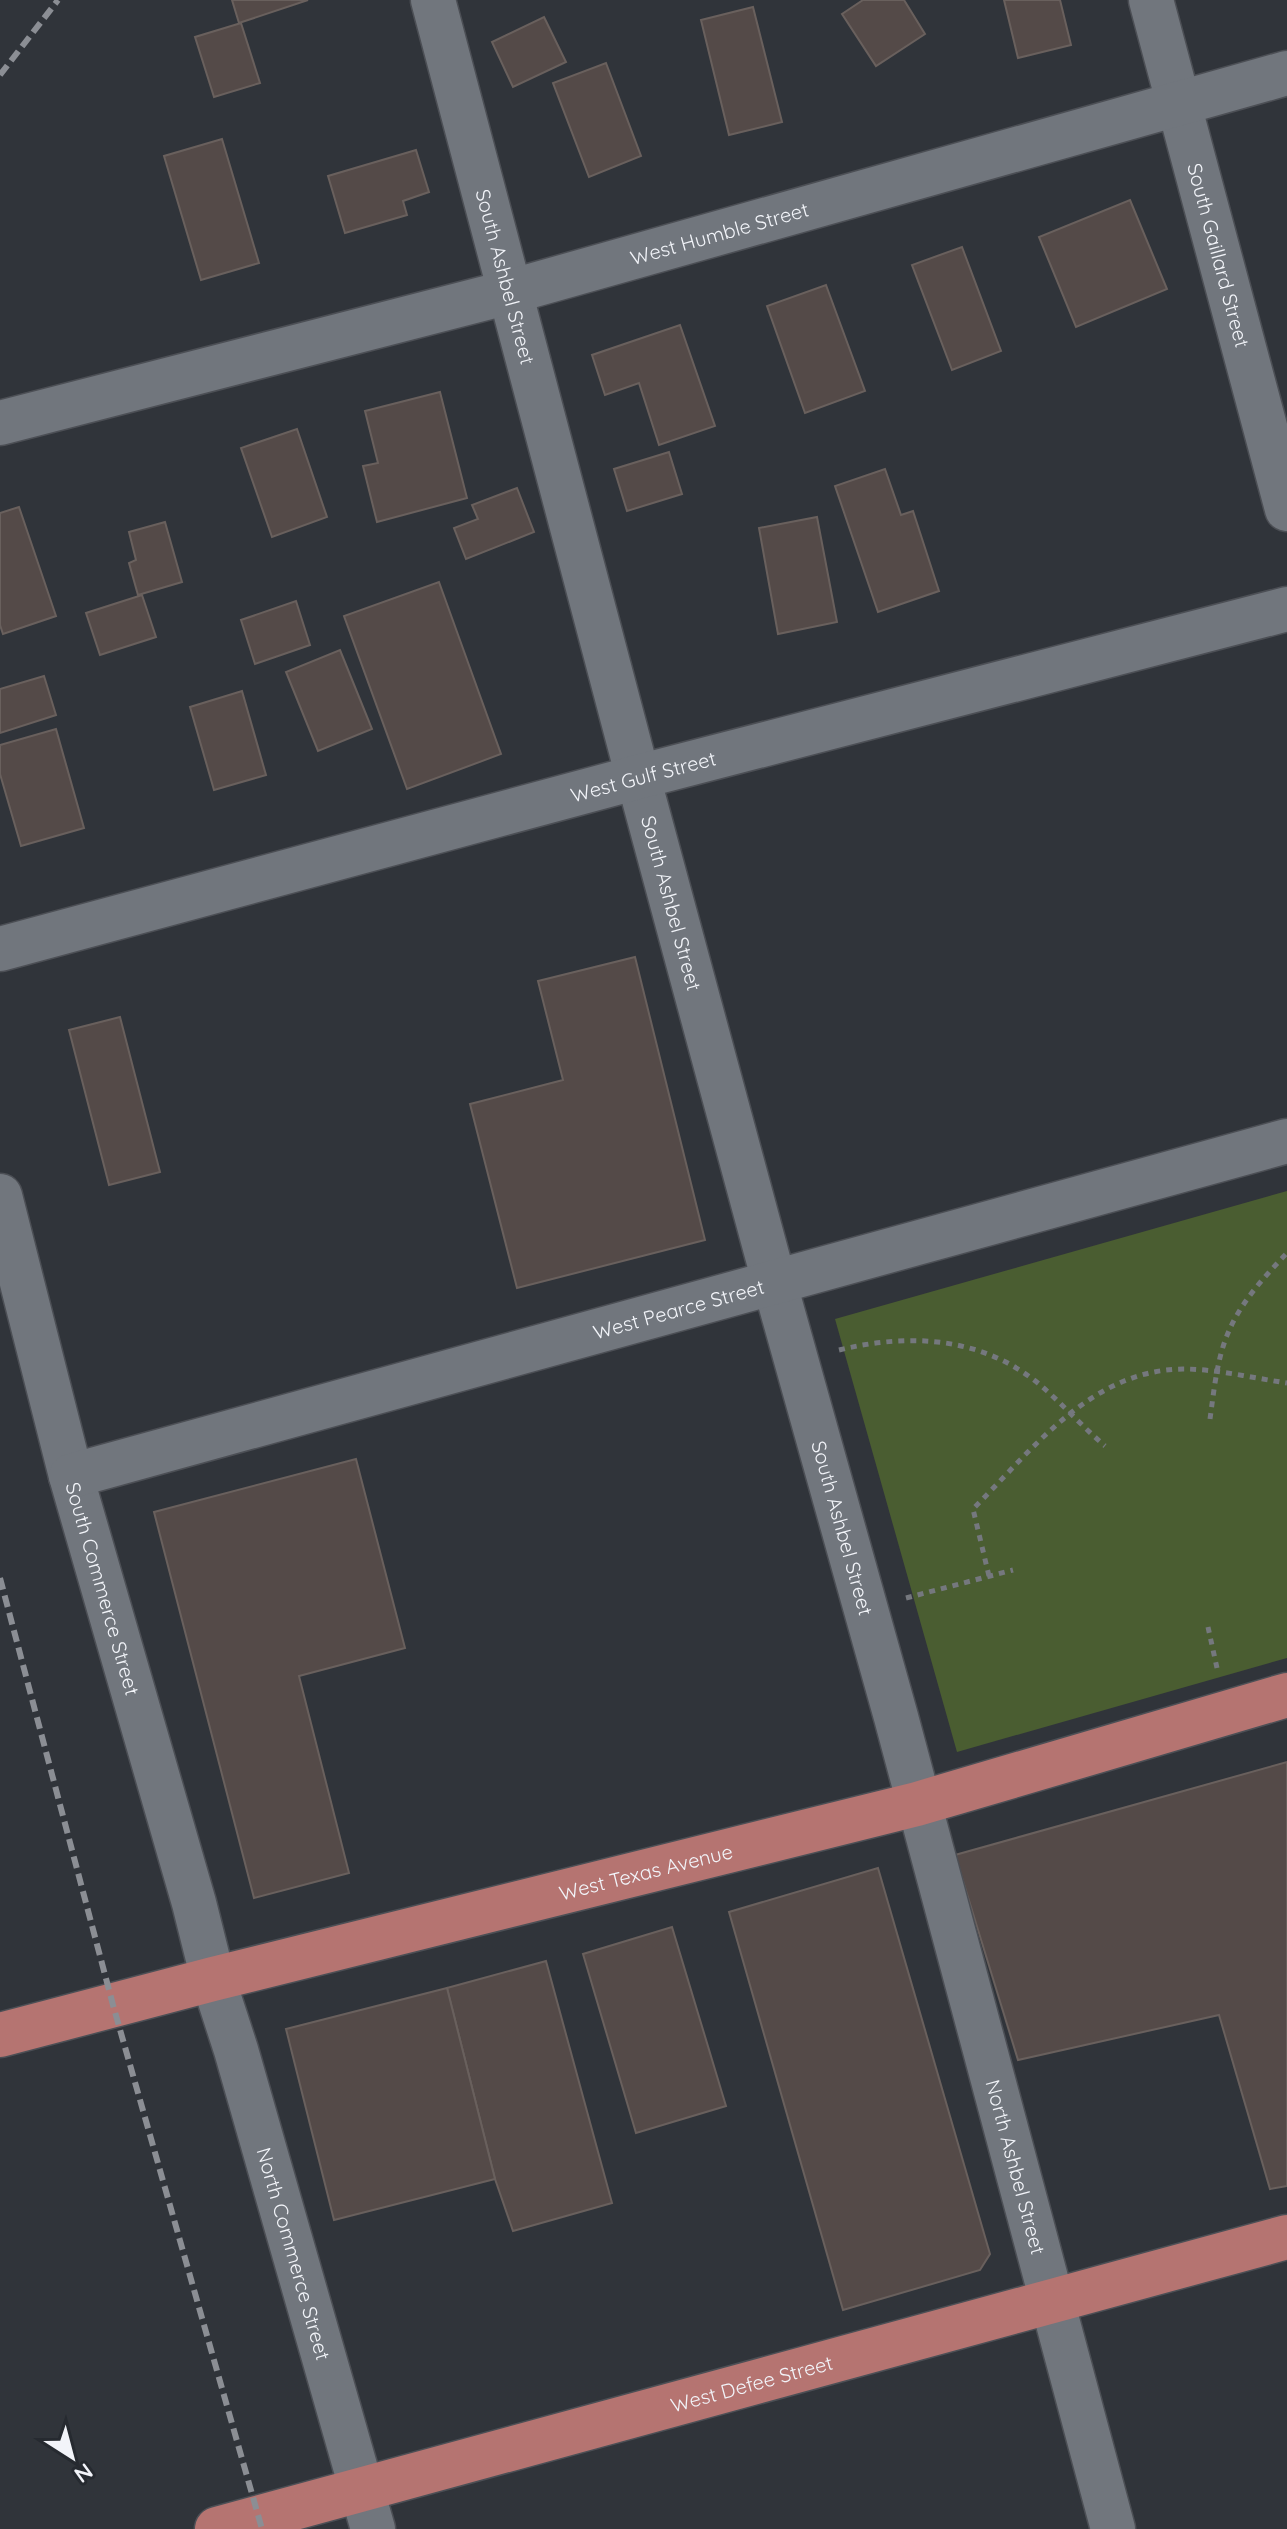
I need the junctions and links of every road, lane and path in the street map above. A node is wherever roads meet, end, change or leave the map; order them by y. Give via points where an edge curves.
1 (433, 0) edge
2 (1151, 0) edge
3 (1287, 73) edge
4 (1178, 102) junction
5 (509, 292) junction
6 (0, 423) edge
7 (1287, 509) edge
8 (1287, 609) edge
9 (638, 777) junction
10 (0, 949) edge
11 (1287, 1141) edge
12 (0, 1196) edge
13 (1287, 1253) edge
14 (774, 1281) junction
15 (796, 1361) junction
16 (1217, 1372) junction
17 (1287, 1383) edge
18 (1068, 1414) junction
19 (1210, 1419) dead end
20 (1105, 1446) dead end
21 (71, 1476) junction
22 (1013, 1570) dead end
23 (989, 1576) junction
24 (866, 1609) junction
25 (1287, 1695) edge
26 (917, 1804) junction
27 (213, 1979) junction
28 (0, 2035) edge
29 (1287, 2237) edge
30 (1053, 2300) junction
31 (367, 2509) edge
32 (217, 2529) edge
33 (1113, 2529) edge

1 - 5 street, South Ashbel Street
2 - 4 street, South Gaillard Street
3 - 4 street, West Humble Street
4 - 5 street, West Humble Street
4 - 7 street, South Gaillard Street
5 - 6 street, West Humble Street
5 - 9 street, South Ashbel Street
8 - 9 street, West Gulf Street
9 - 10 street, West Gulf Street
9 - 14 street, South Ashbel Street
11 - 14 street, West Pearce Street
12 - 21 street, South Commerce Street
13 - 16 path via 1255,1287 1228,1333
14 - 15 street, South Ashbel Street
14 - 21 street, West Pearce Street
15 - 18 path via 873,1342 929,1339 967,1346 1002,1360 1046,1390
15 - 24 street, South Ashbel Street
16 - 17 path
16 - 18 path via 1182,1369 1129,1378
16 - 19 path
18 - 20 path
18 - 23 path via 973,1509
21 - 27 street, South Commerce Street
22 - 23 path
23 - 24 path
24 - 26 street, South Ashbel Street
25 - 26 main road, West Texas Avenue
26 - 27 main road, West Texas Avenue
26 - 30 street, North Ashbel Street
27 - 28 main road, West Texas Avenue
27 - 31 street, North Commerce Street
29 - 30 main road, West Defee Street
30 - 31 main road, West Defee Street
30 - 33 street, North Ashbel Street
31 - 32 main road, West Defee Street

